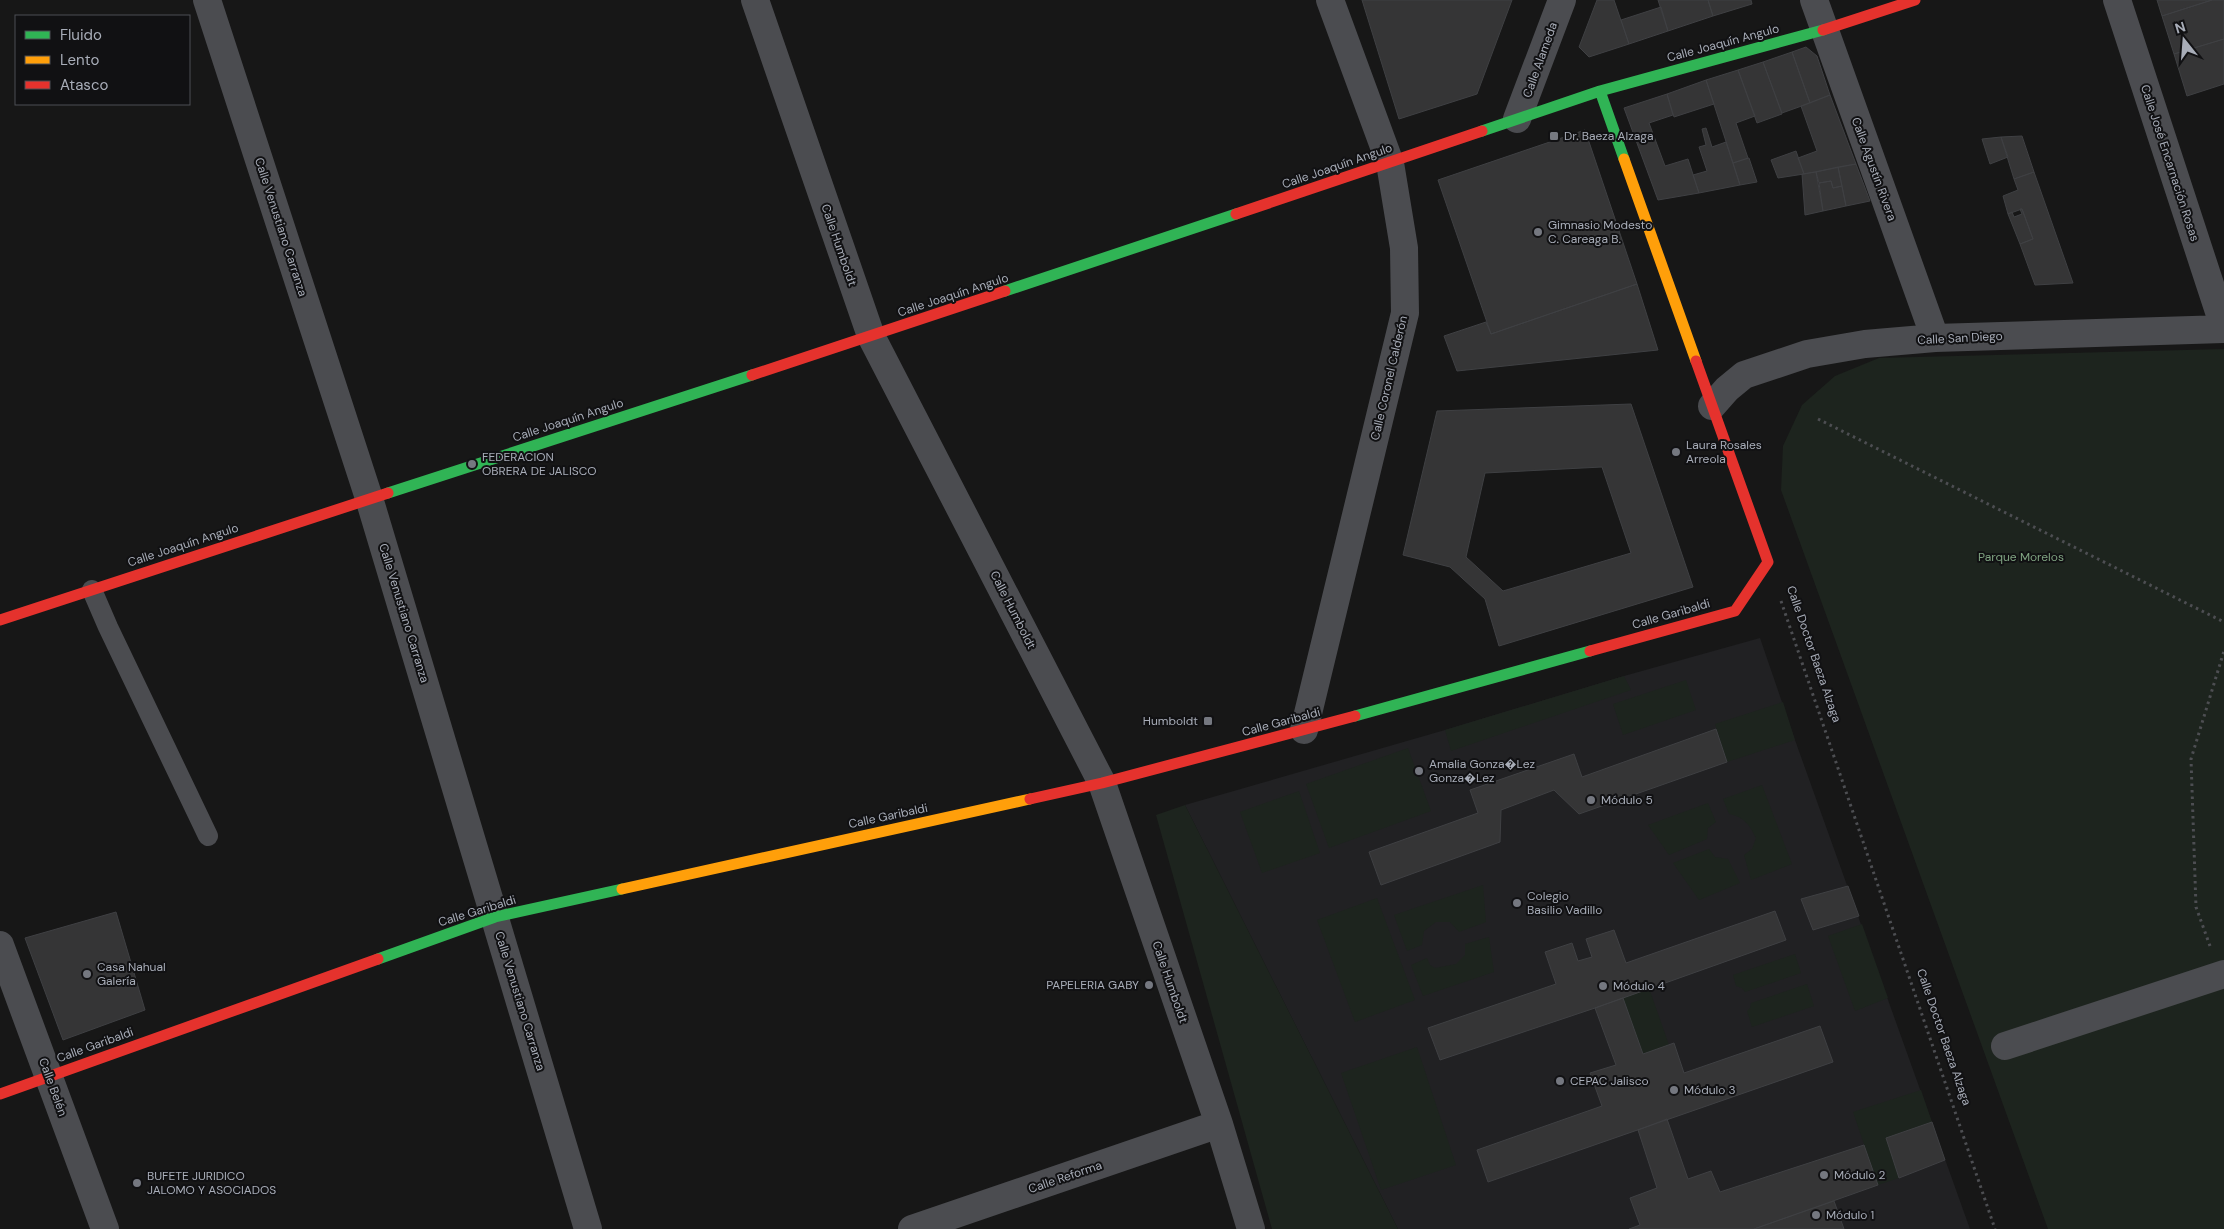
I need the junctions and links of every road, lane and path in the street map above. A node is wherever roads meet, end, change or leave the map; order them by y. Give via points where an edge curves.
1 (208, 0) edge
2 (754, 0) edge
3 (1330, 0) edge
4 (1562, 0) edge
5 (1814, 0) edge
6 (1915, 0) edge
7 (2117, 0) edge
8 (1824, 30) junction
9 (1600, 90) junction
10 (1518, 119) junction
11 (1390, 163) junction
12 (2224, 328) edge
13 (871, 336) junction
14 (1935, 338) junction
15 (1712, 406) junction
16 (1818, 419) dead end
17 (369, 498) junction
18 (1768, 562) junction
19 (92, 590) junction
20 (0, 620) edge
21 (2224, 622) edge
22 (2224, 652) edge
23 (1304, 730) junction
24 (1102, 783) junction
25 (208, 836) dead end
26 (495, 917) junction
27 (0, 945) edge
28 (2223, 974) edge
29 (2005, 1046) dead end
30 (48, 1076) junction
31 (0, 1094) edge
32 (1219, 1124) junction
33 (105, 1229) edge
34 (588, 1229) edge
35 (912, 1229) edge
36 (1251, 1229) edge
37 (1995, 1229) edge

1 - 17 street, Calle Venustiano Carranza
2 - 13 street, Calle Humboldt
3 - 11 street, Calle Coronel Calderón
4 - 10 street, Calle Alameda
5 - 8 street, Calle Agustín Rivera
6 - 8 street, Calle Joaquín Angulo
7 - 12 street, Calle José Encarnación Rosas
8 - 9 street, Calle Joaquín Angulo
8 - 14 street, Calle Agustín Rivera
9 - 10 street, Calle Joaquín Angulo
9 - 15 street
10 - 11 street, Calle Joaquín Angulo
11 - 13 street, Calle Joaquín Angulo
11 - 23 street, Calle Coronel Calderón via 1404,248 1405,312
12 - 14 street, Calle San Diego
13 - 17 street, Calle Joaquín Angulo
13 - 24 street, Calle Humboldt
14 - 15 street, Calle San Diego via 1865,344 1807,354 1744,375
15 - 18 street
16 - 21 path
17 - 19 street, Calle Joaquín Angulo
17 - 26 street, Calle Venustiano Carranza
18 - 23 street, Calle Garibaldi via 1734,611
18 - 37 path, Calle Doctor Baeza Alzaga
19 - 20 street, Calle Joaquín Angulo
19 - 25 lane
22 - 28 path via 2191,759 2196,907
23 - 24 street, Calle Garibaldi
24 - 26 street, Calle Garibaldi
24 - 32 street, Calle Humboldt
26 - 30 street, Calle Garibaldi
26 - 34 street, Calle Venustiano Carranza
27 - 30 street, Calle Belén
28 - 29 street
30 - 31 street, Calle Garibaldi
30 - 33 street, Calle Belén
32 - 35 street, Calle Reforma
32 - 36 street, Calle Humboldt

